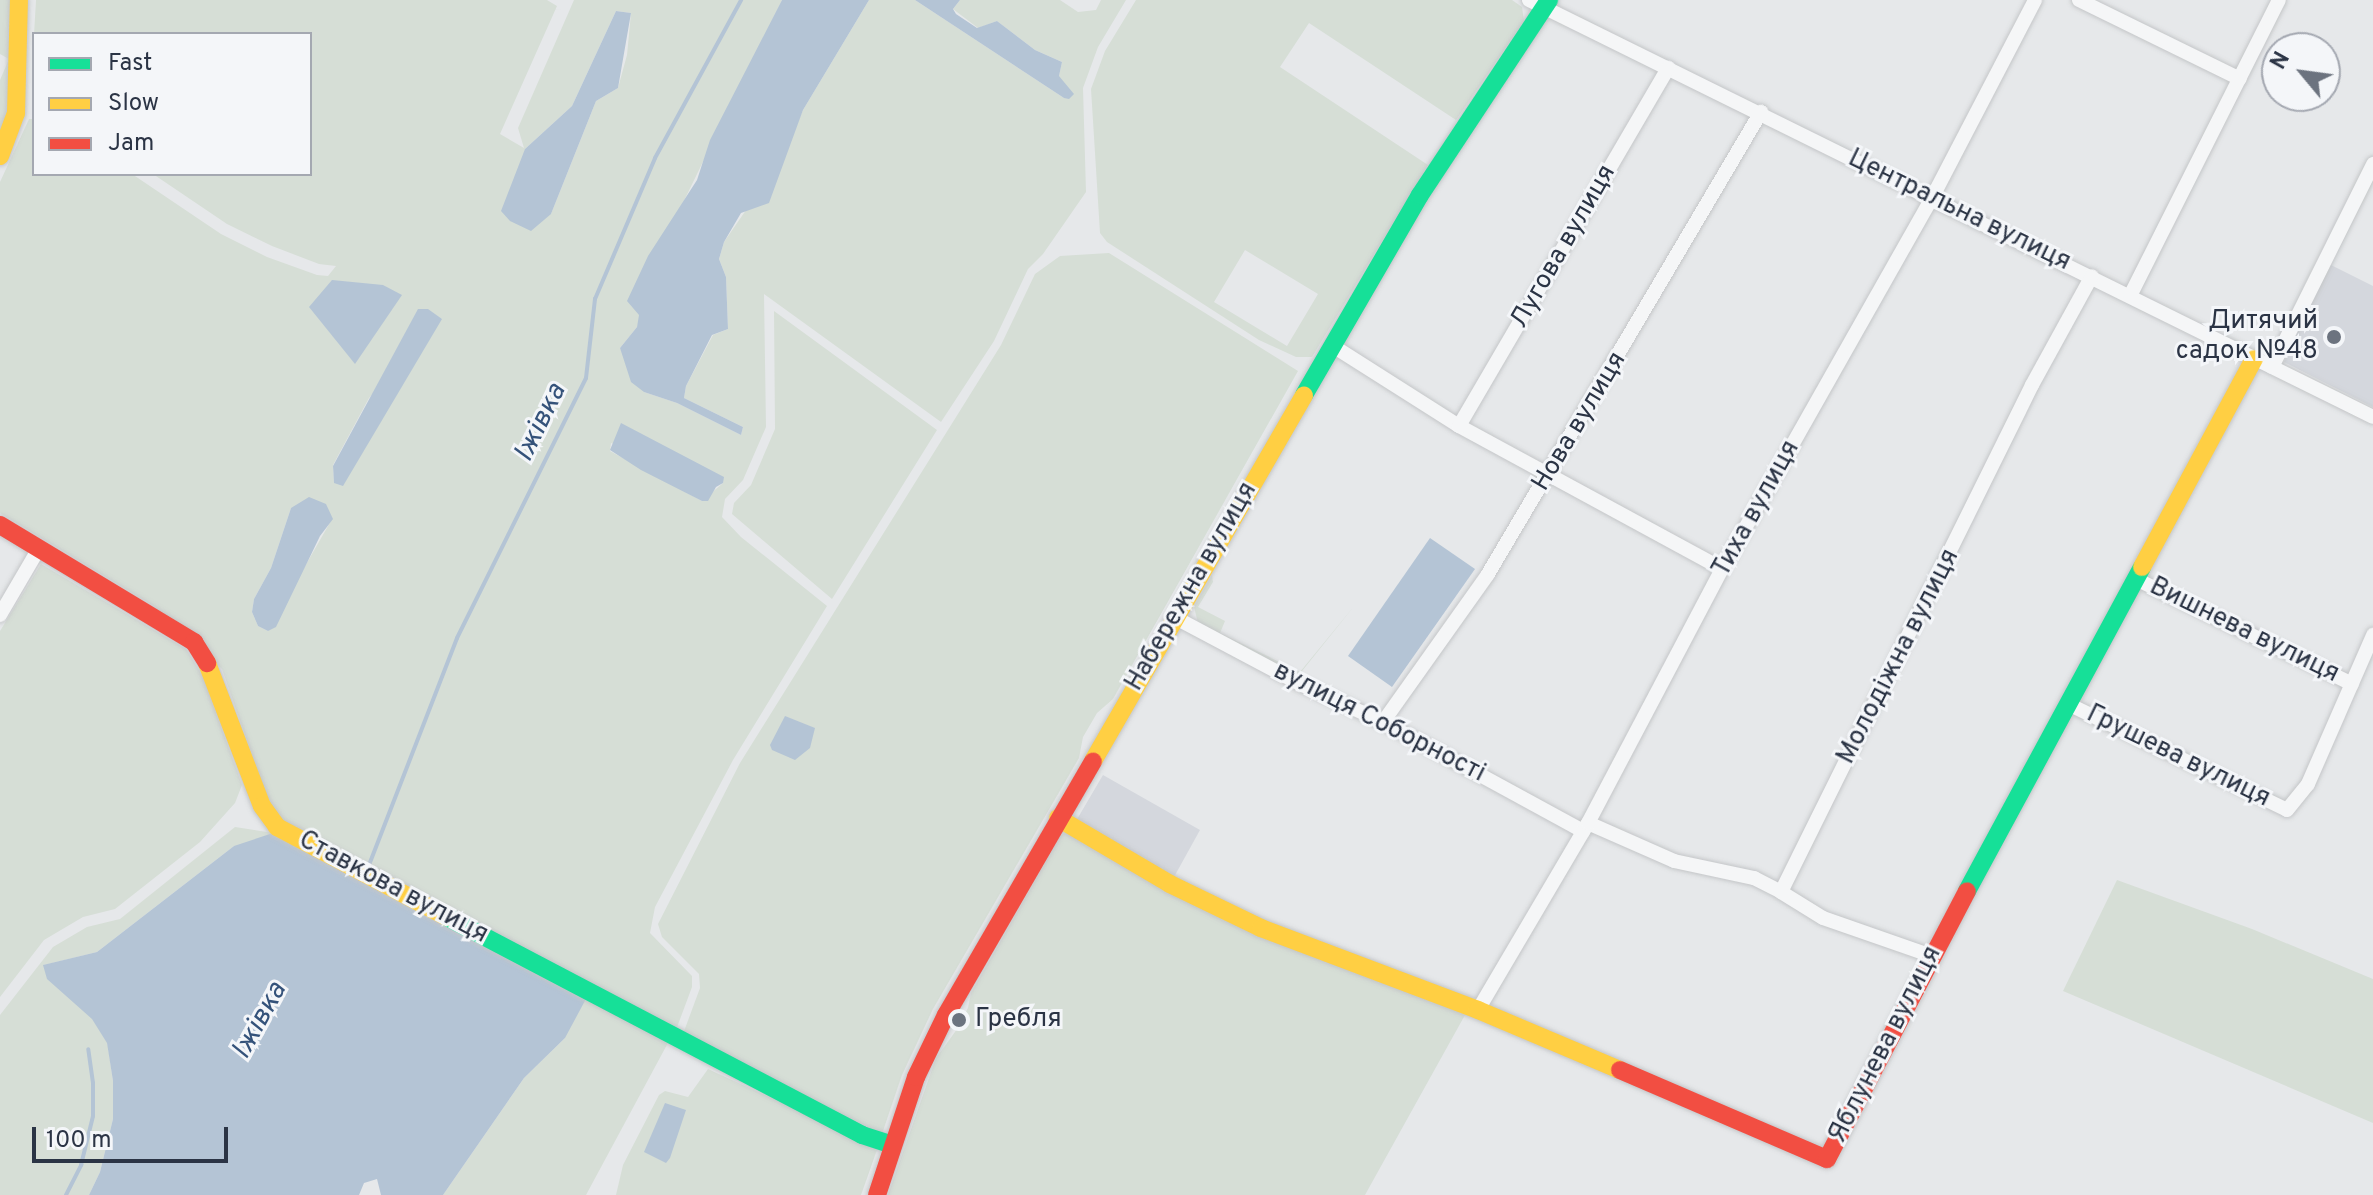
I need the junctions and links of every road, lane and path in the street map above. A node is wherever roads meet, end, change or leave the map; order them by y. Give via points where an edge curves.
1 (19, 0) edge
2 (2035, 0) edge
3 (2079, 0) edge
4 (2279, 0) edge
5 (1540, 3) edge
6 (1668, 68) junction
7 (2240, 79) junction
8 (1761, 112) junction
9 (0, 156) edge
10 (2373, 164) edge
11 (1932, 198) junction
12 (2092, 276) junction
13 (2130, 296) junction
14 (1333, 346) junction
15 (2254, 359) junction
16 (2272, 367) junction
17 (2373, 417) edge
18 (1459, 426) junction
19 (1549, 476) junction
20 (0, 525) edge
21 (38, 550) junction
22 (1722, 569) junction
23 (2136, 579) junction
24 (0, 615) edge
25 (1174, 617) junction
26 (2373, 635) edge
27 (2352, 684) junction
28 (2068, 704) junction
29 (1383, 722) junction
30 (2287, 810) joint
31 (1058, 818) junction
32 (1586, 827) junction
33 (1781, 892) junction
34 (1932, 956) junction
35 (1478, 1010) junction
36 (892, 1145) junction
37 (877, 1195) edge

1 - 9 street via 16,113
2 - 11 street, Тиха вулиця
3 - 7 street
4 - 7 street
5 - 6 street, Центральна вулиця
5 - 14 street, Набережна вулиця
6 - 8 street, Центральна вулиця
6 - 18 street, Лугова вулиця
7 - 13 street
8 - 11 street, Центральна вулиця
8 - 19 street, Нова вулиця
10 - 16 street
11 - 12 street, Центральна вулиця
11 - 22 street, Тиха вулиця
12 - 13 street, Центральна вулиця
12 - 33 street, Молодіжна вулиця via 2032,385
13 - 15 street, Центральна вулиця
14 - 18 street
14 - 25 street, Набережна вулиця
15 - 16 street, Центральна вулиця
15 - 23 street, Яблунева вулиця
16 - 17 street, Центральна вулиця
18 - 19 street
19 - 22 street
19 - 29 street, Нова вулиця via 1488,574
20 - 21 street, Ставкова вулиця
21 - 24 street
21 - 36 street, Ставкова вулиця via 194,642 213,673 262,806 277,827 862,1135
22 - 32 street, Тиха вулиця
23 - 27 street, Вишнева вулиця
23 - 28 street, Яблунева вулиця
25 - 29 street, вулиця Соборності
25 - 31 street, Набережна вулиця
26 - 27 street, Вишнева вулиця
27 - 30 street, Вишнева вулиця via 2308,784
28 - 30 street, Грушева вулиця
28 - 34 street, Яблунева вулиця
29 - 32 street, вулиця Соборності
31 - 35 street, Яблунева вулиця via 1170,884 1261,928
31 - 36 street, Набережна вулиця via 946,1015
32 - 33 street via 1674,861 1754,878
32 - 35 street, Тиха вулиця
33 - 34 street via 1823,918
34 - 35 street, Яблунева вулиця via 1827,1159
36 - 37 street, Набережна вулиця

